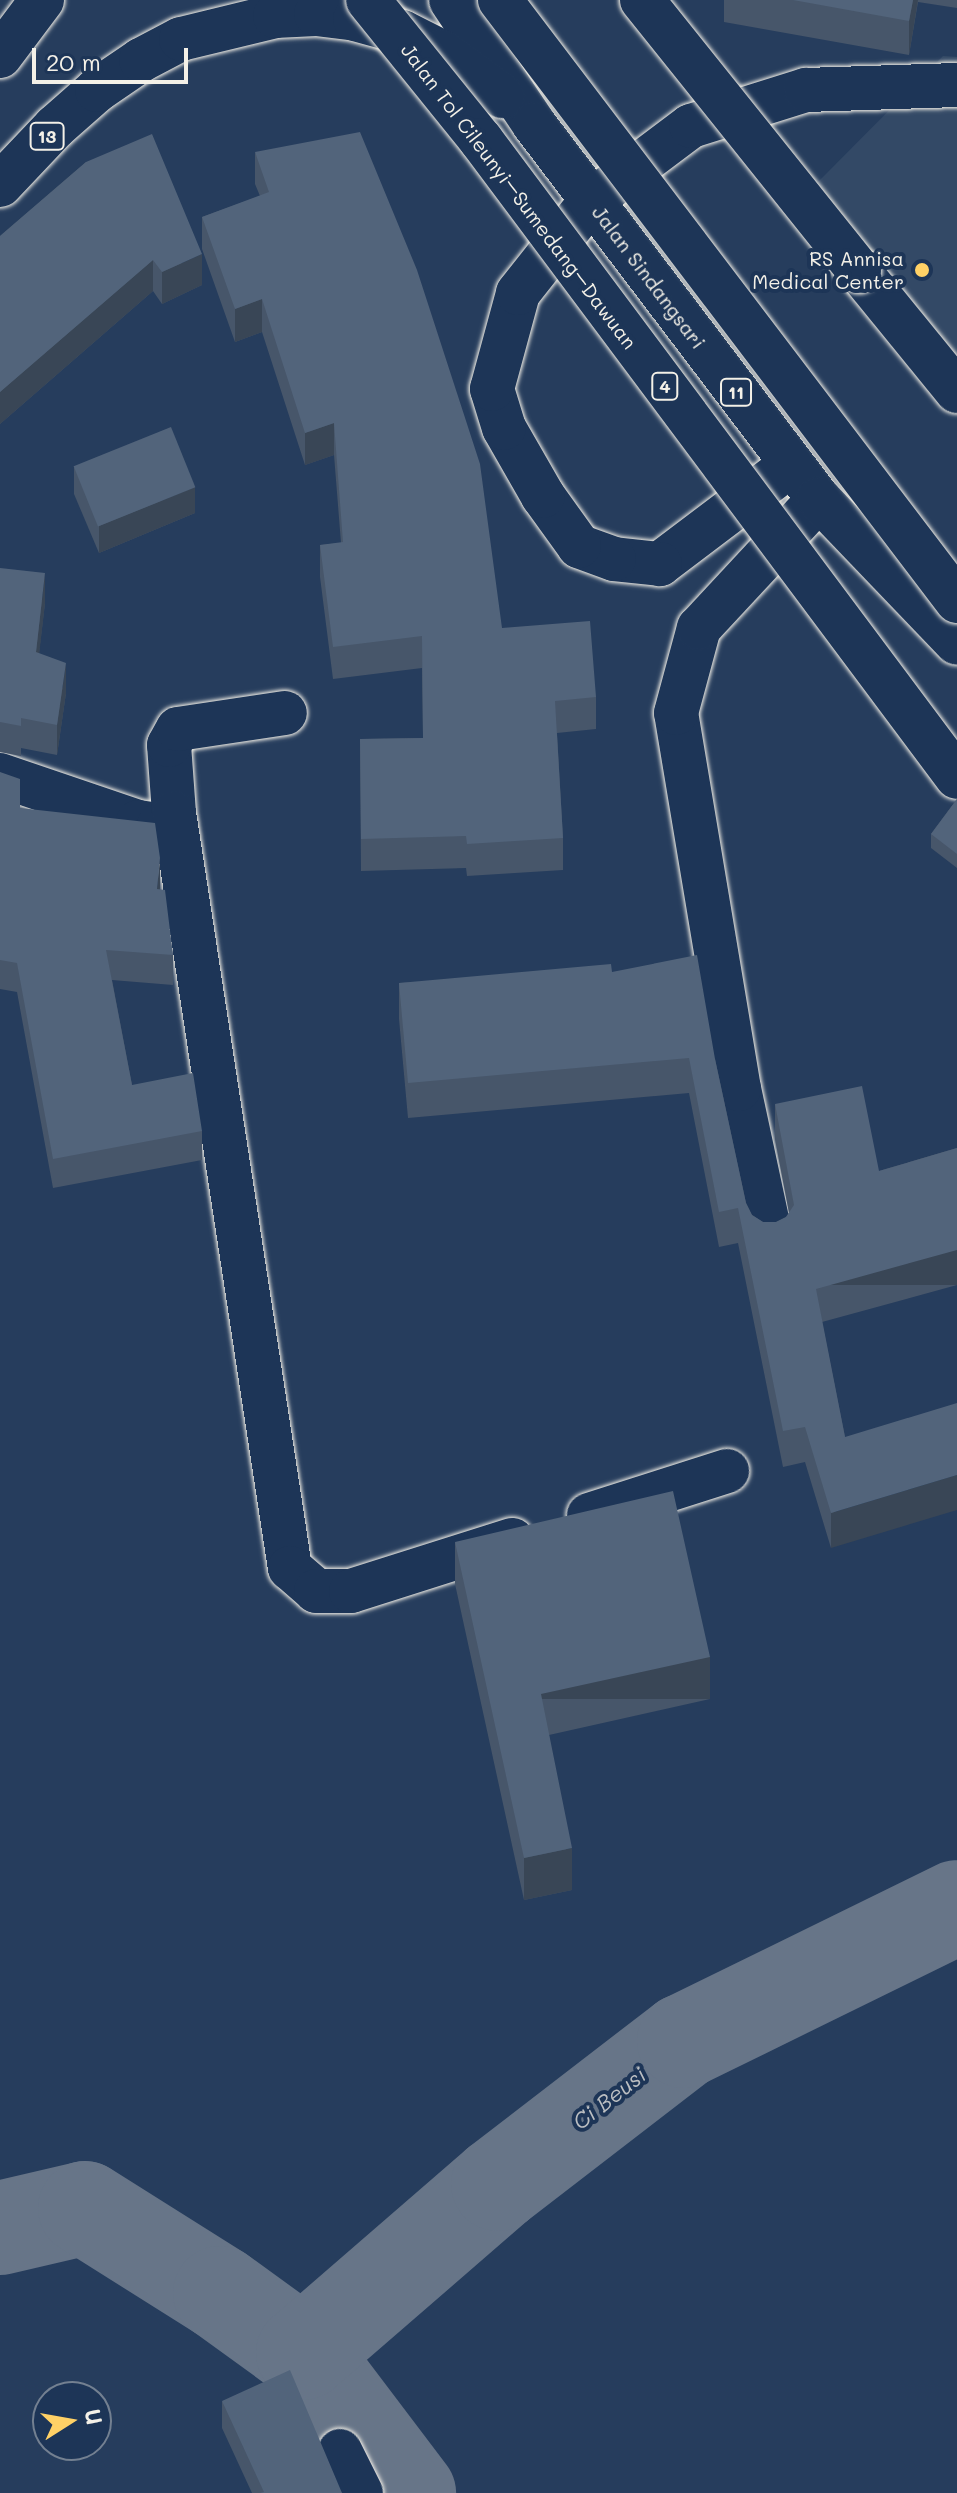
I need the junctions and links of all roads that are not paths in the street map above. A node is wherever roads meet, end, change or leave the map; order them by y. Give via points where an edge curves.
1 (42, 0) edge
2 (368, 0) edge
3 (451, 0) edge
4 (500, 0) edge
5 (642, 0) edge
6 (0, 56) edge
7 (957, 85) edge
8 (534, 124) junction
9 (0, 185) edge
10 (591, 201) junction
11 (957, 391) edge
12 (792, 464) junction
13 (819, 499) junction
14 (957, 601) edge
15 (957, 643) edge
16 (285, 713) dead end
17 (0, 775) edge
18 (957, 777) edge
19 (174, 813) junction
20 (770, 1233) edge
21 (727, 1471) dead end
22 (340, 2451) dead end
23 (361, 2493) edge

1 - 6 main road
2 - 18 main road, Jalan Tol Cileunyi–Sumedang–Dawuan / 4, bridge via 481,140
3 - 8 main road, 11
4 - 14 main road, bridge
5 - 11 main road, bridge
7 - 10 main road via 806,90 691,126
8 - 9 main road, 13 via 480,77 402,32 316,14 275,16 181,39 97,90
8 - 10 main road, Jalan Sindangsari / 11
10 - 12 main road, Jalan Sindangsari / 11
10 - 12 main road via 518,293 492,389 504,428 579,546 614,559 660,564
12 - 13 main road, Jalan Sindangsari / 11
13 - 15 main road, Jalan Sindangsari / 11
13 - 20 main road via 699,628 676,713 739,1089
16 - 19 main road via 178,729 169,745
17 - 19 main road via 138,822 159,825
19 - 21 main road via 290,1568 316,1591 351,1591
22 - 23 main road

